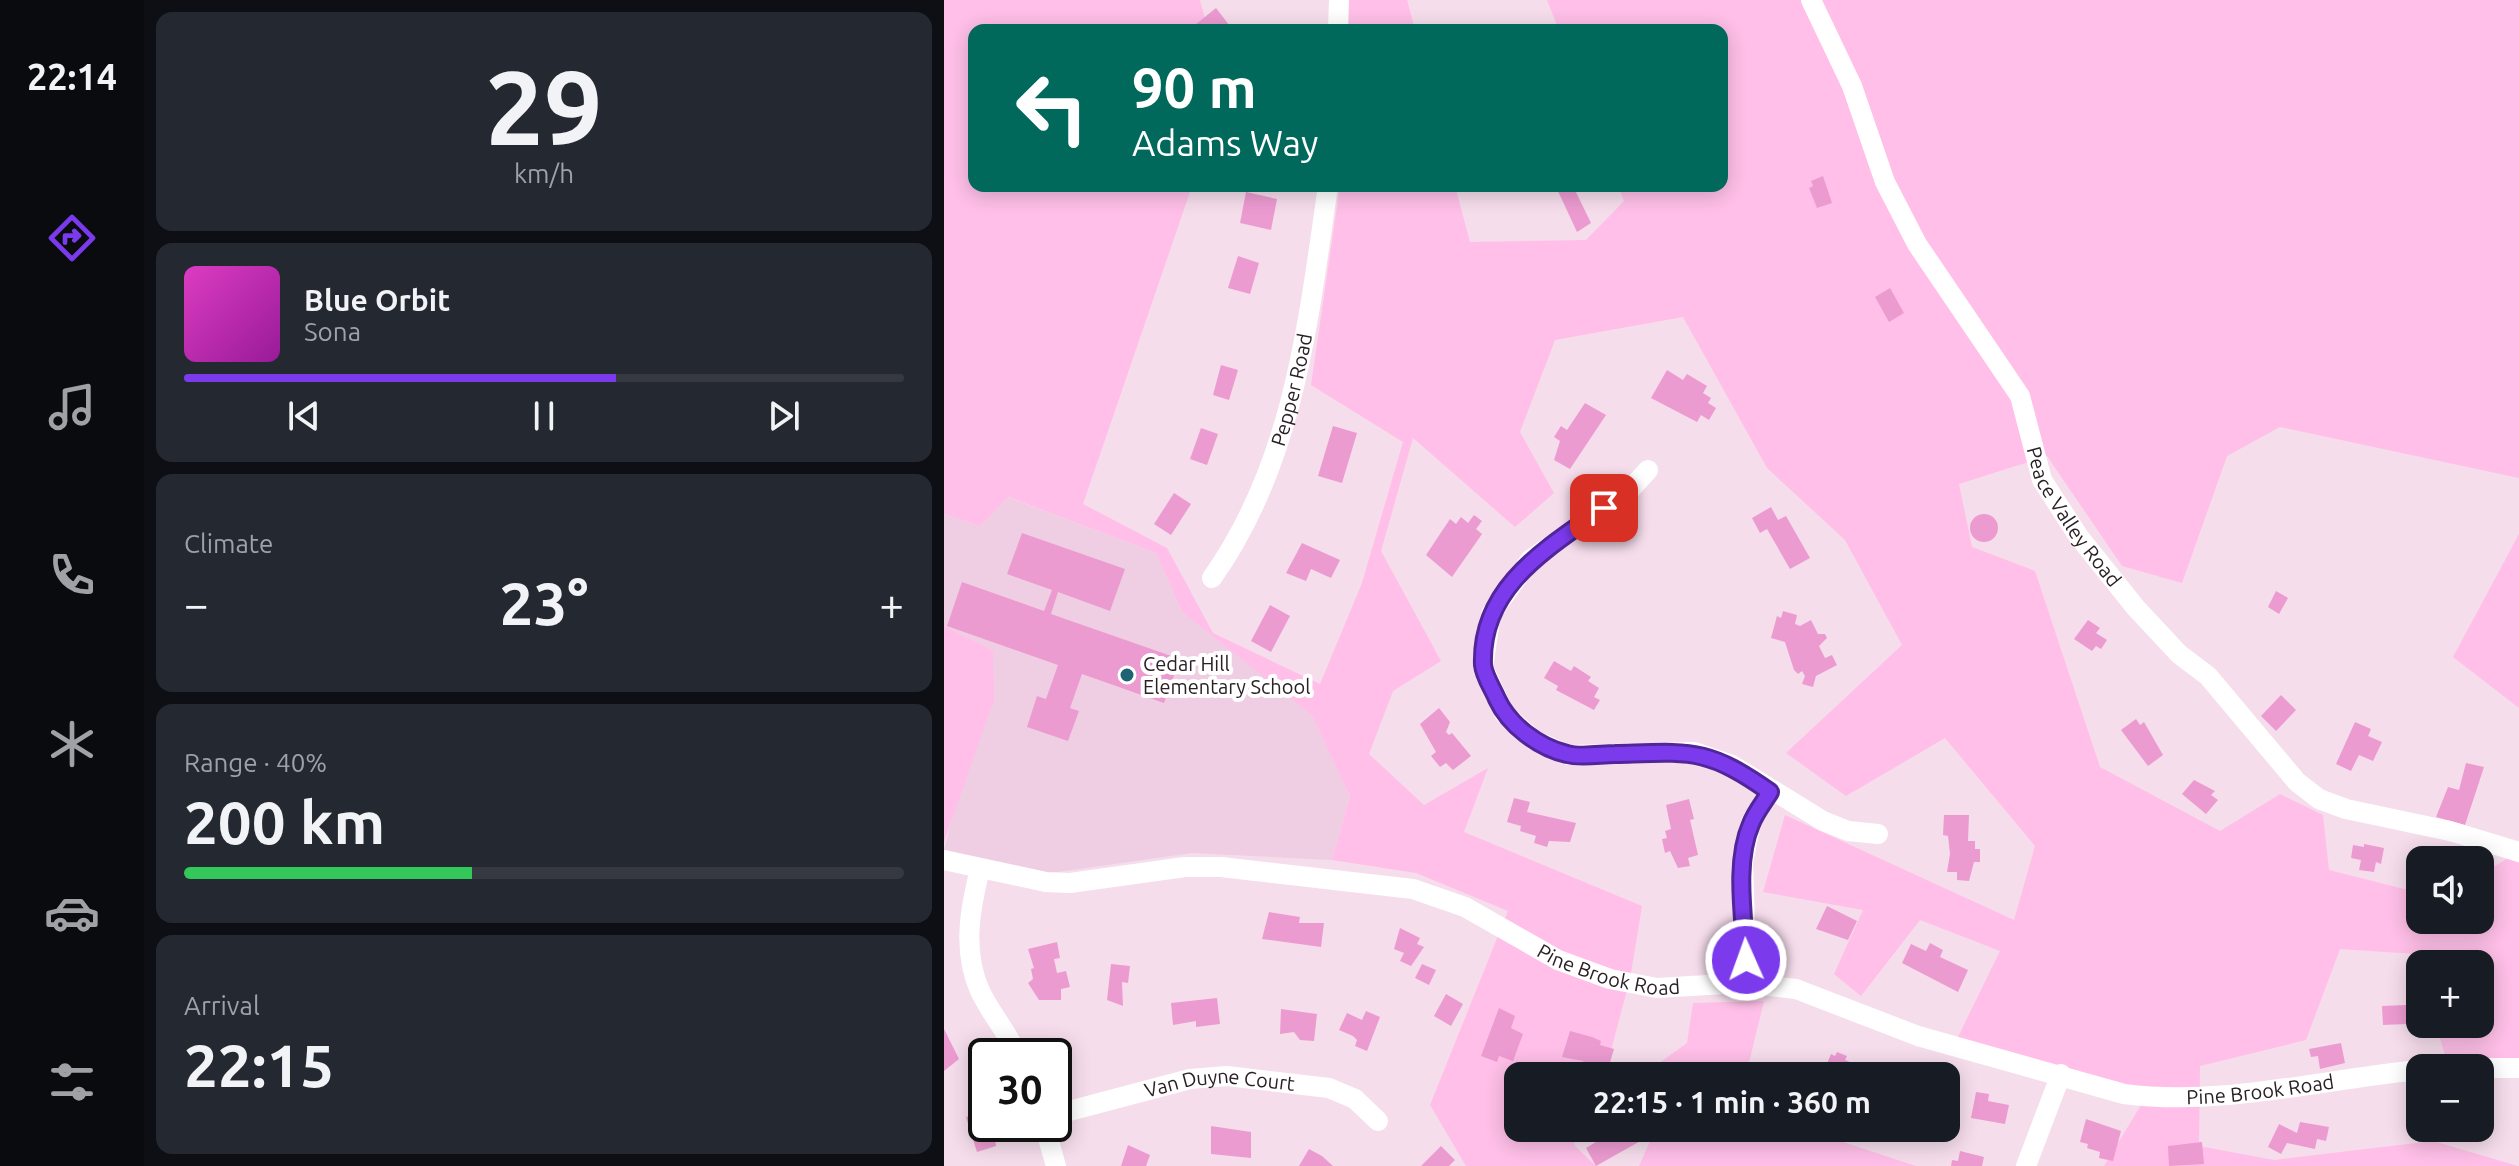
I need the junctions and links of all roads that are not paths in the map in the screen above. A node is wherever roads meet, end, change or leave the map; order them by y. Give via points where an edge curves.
1 (1339, 0) edge
2 (1811, 0) edge
3 (1338, 24) edge
4 (1327, 192) edge
5 (1648, 470) dead end
6 (1212, 578) dead end
7 (1770, 792) junction
8 (1878, 834) dead end
9 (2519, 852) edge
10 (944, 860) edge
11 (980, 869) junction
12 (1747, 984) junction
13 (1008, 1038) edge
14 (2494, 1068) edge
15 (2519, 1068) edge
16 (2406, 1072) edge
17 (2061, 1074) junction
18 (1072, 1111) edge
19 (1378, 1121) dead end
20 (1049, 1142) edge
21 (1056, 1166) edge
22 (2026, 1166) edge

1 - 3 street
2 - 9 street, Peace Valley Road via 1852,86 1885,182 1917,244 2020,396 2042,480 2136,608 2208,676 2283,768 2319,799
4 - 6 street, Pepper Road via 1301,367 1287,416 1260,498
5 - 7 street via 1629,491 1530,560 1491,614 1483,667 1504,713 1534,740 1568,755 1694,752 1732,765
7 - 8 street via 1848,831
7 - 12 street via 1751,822 1743,862
10 - 11 street, Pine Brook Road
11 - 12 street, Pine Brook Road via 1070,883 1221,867 1413,889 1465,907 1558,960 1610,979 1657,988
11 - 13 street via 968,934 973,971
12 - 17 street, Pine Brook Road via 1796,989 1918,1036
14 - 15 street
16 - 17 street, Pine Brook Road via 2159,1098 2124,1094
17 - 22 street
18 - 19 street, Van Duyne Court via 1190,1079 1227,1076 1329,1088 1355,1099
20 - 21 street

